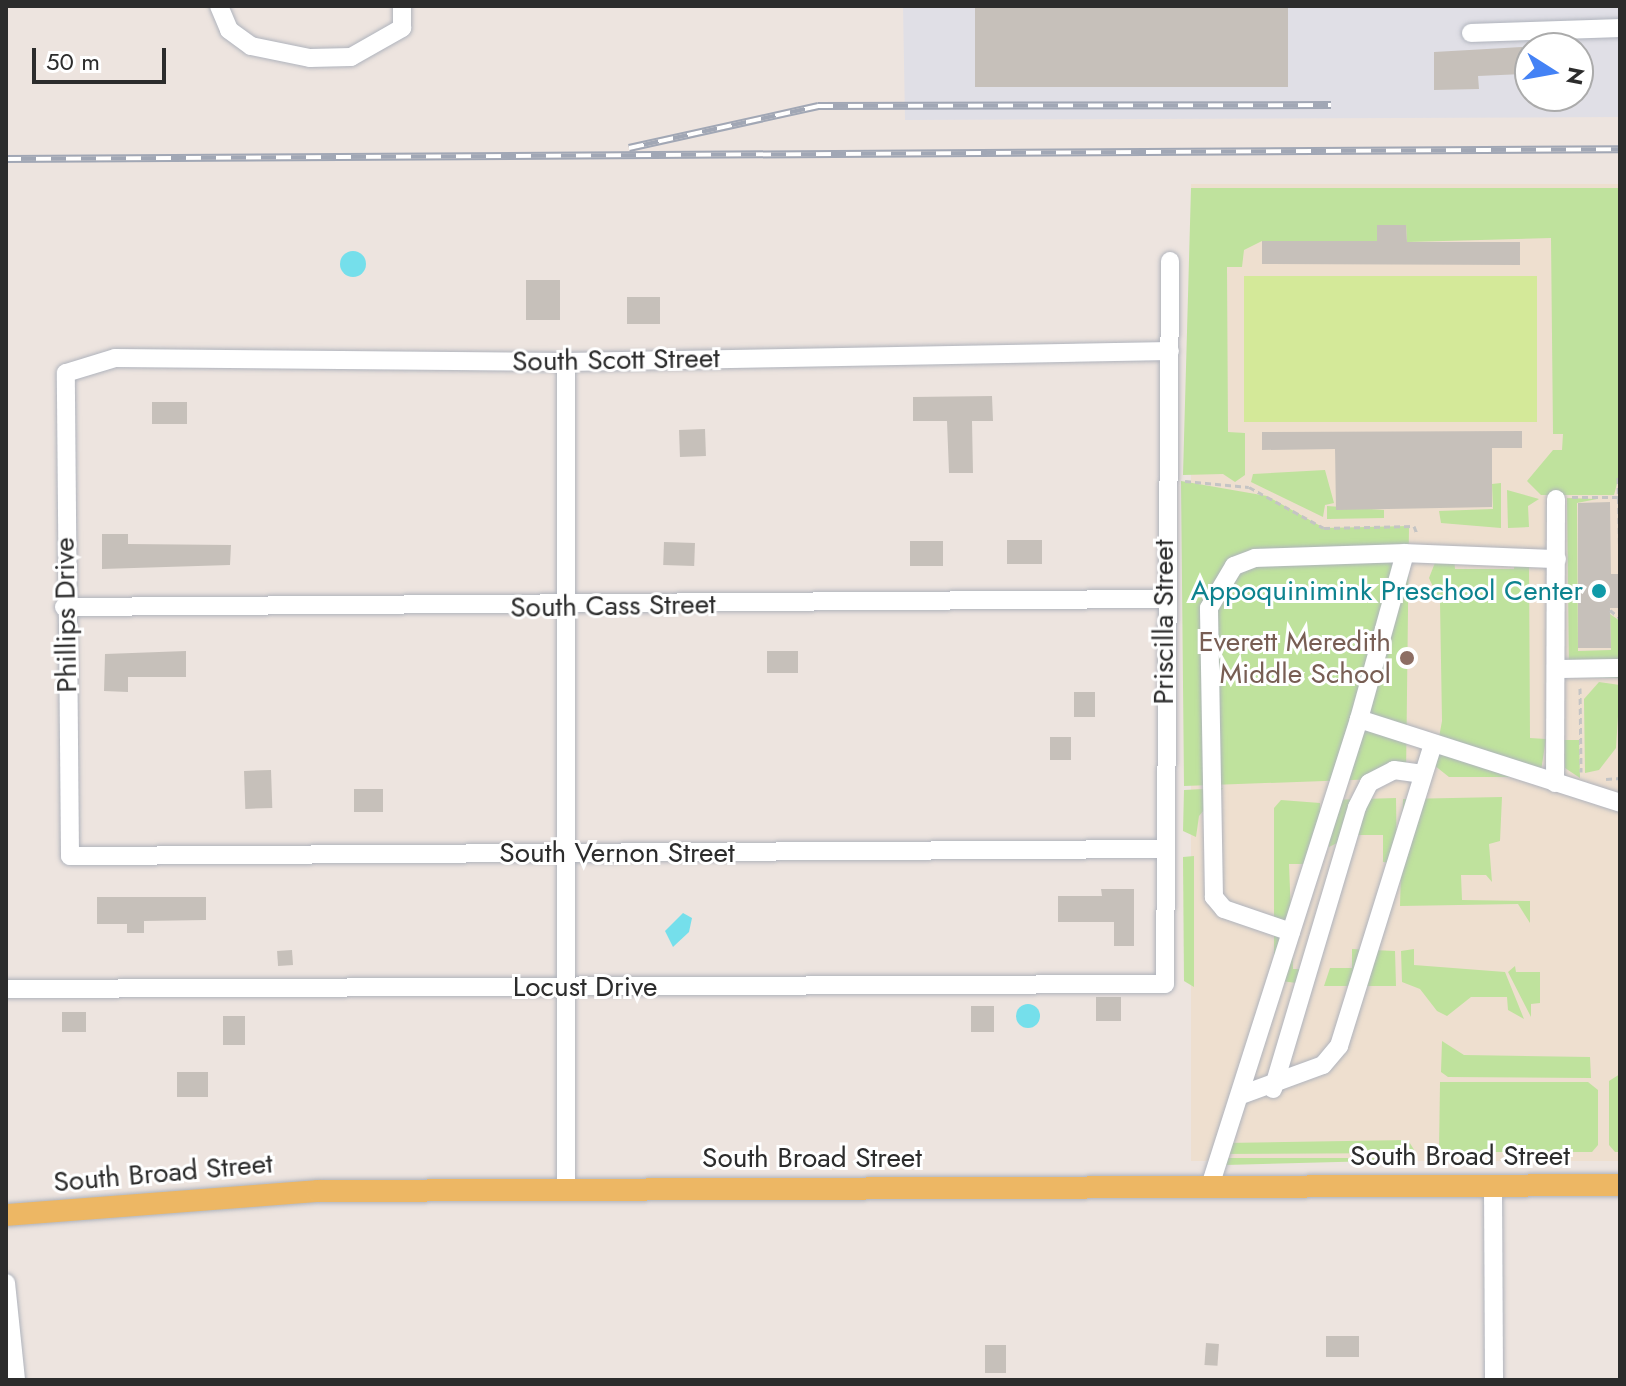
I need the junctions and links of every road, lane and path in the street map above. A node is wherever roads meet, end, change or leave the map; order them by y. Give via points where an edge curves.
1 (219, 6) edge
2 (402, 6) edge
3 (1620, 28) edge
4 (1471, 33) dead end
5 (1170, 261) dead end
6 (1170, 351) junction
7 (566, 362) junction
8 (66, 373) joint
9 (1618, 477) edge
10 (1166, 480) junction
11 (1556, 499) dead end
12 (1414, 553) junction
13 (1557, 559) junction
14 (1620, 571) edge
15 (1163, 599) junction
16 (64, 607) junction
17 (565, 607) junction
18 (1610, 610) dead end
19 (1620, 618) edge
20 (1620, 668) edge
21 (1556, 669) junction
22 (1579, 669) junction
23 (1359, 719) junction
24 (1433, 745) junction
25 (1423, 774) junction
26 (1581, 774) dead end
27 (1555, 783) junction
28 (1620, 803) edge
29 (1164, 849) junction
30 (566, 854) junction
31 (70, 856) joint
32 (1291, 932) junction
33 (1165, 984) joint
34 (565, 987) junction
35 (6, 989) edge
36 (1273, 1089) junction
37 (1241, 1095) junction
38 (1620, 1185) edge
39 (1210, 1186) junction
40 (1493, 1186) junction
41 (566, 1188) junction
42 (6, 1215) edge
43 (6, 1283) edge
44 (16, 1380) edge
45 (1494, 1380) edge

1 - 2 street via 229,30 251,46 310,58 351,57 402,28
3 - 4 street
5 - 6 street, Priscilla Street
6 - 7 street, South Scott Street
6 - 10 street, Priscilla Street
7 - 8 street, South Scott Street via 115,358
7 - 17 street
8 - 16 street, Phillips Drive
9 - 14 path
10 - 12 path via 1249,487 1324,528 1414,526
10 - 15 street, Priscilla Street
11 - 13 street
12 - 13 street
12 - 23 street
12 - 32 street via 1255,558 1234,566 1209,608 1214,897 1224,909
13 - 21 street
15 - 17 street, South Cass Street
15 - 29 street, Priscilla Street
16 - 17 street, South Cass Street
16 - 31 street, Phillips Drive
17 - 30 street
18 - 19 path
20 - 22 street
21 - 22 street
21 - 27 street
22 - 26 path
23 - 24 street
23 - 32 street
24 - 25 street
24 - 27 street
25 - 36 street via 1339,1046 1323,1065
25 - 36 street via 1394,770 1369,783 1357,807
27 - 28 street
29 - 30 street, South Vernon Street
29 - 33 street, Priscilla Street
30 - 31 street, South Vernon Street
30 - 34 street
32 - 37 street
33 - 34 street, Locust Drive
34 - 35 street, Locust Drive
34 - 41 street
36 - 37 street
37 - 39 street
38 - 40 main road, South Broad Street
39 - 40 main road, South Broad Street
39 - 41 main road, South Broad Street
40 - 45 street
41 - 42 main road, South Broad Street via 318,1191
43 - 44 street

